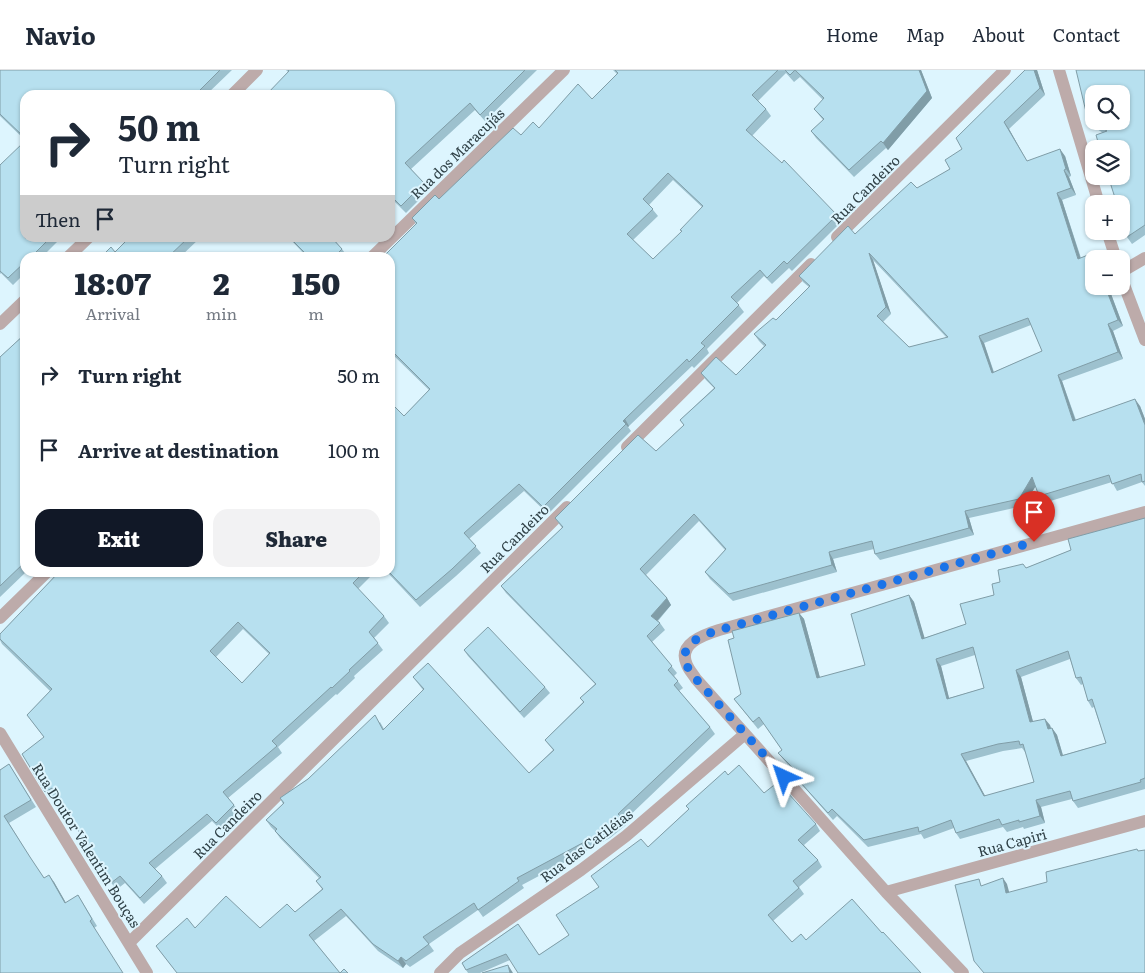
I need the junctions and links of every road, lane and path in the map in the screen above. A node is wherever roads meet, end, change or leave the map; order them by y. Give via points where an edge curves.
1 (257, 70) edge
2 (564, 70) edge
3 (1005, 70) edge
4 (1059, 70) edge
5 (237, 90) edge
6 (1096, 195) edge
7 (395, 235) edge
8 (84, 242) edge
9 (387, 242) edge
10 (74, 252) edge
11 (377, 252) edge
12 (1145, 258) edge
13 (1130, 267) edge
14 (1128, 295) edge
15 (20, 305) edge
16 (0, 324) edge
17 (1145, 340) edge
18 (617, 457) edge
19 (574, 500) edge
20 (1145, 512) edge
21 (42, 577) edge
22 (0, 618) edge
23 (0, 733) edge
24 (745, 734) junction
25 (1145, 821) edge
26 (886, 892) junction
27 (129, 943) junction
28 (147, 973) edge
29 (440, 973) edge
30 (963, 973) edge

1 - 5 street
2 - 7 street, Rua dos Maracujás
3 - 18 street, Rua Candeiro
4 - 6 street
8 - 10 street
9 - 11 street, Rua dos Maracujás
12 - 13 street
14 - 17 street
15 - 16 street
19 - 27 street, Rua Candeiro
20 - 24 street via 793,608 696,638 684,655 687,665
21 - 22 street
23 - 27 street, Rua Doutor Valentim Bouças
24 - 26 street
24 - 29 street, Rua das Catiléias via 626,836 460,952
25 - 26 street, Rua Capiri
26 - 30 street
27 - 28 street, Rua Doutor Valentim Bouças

